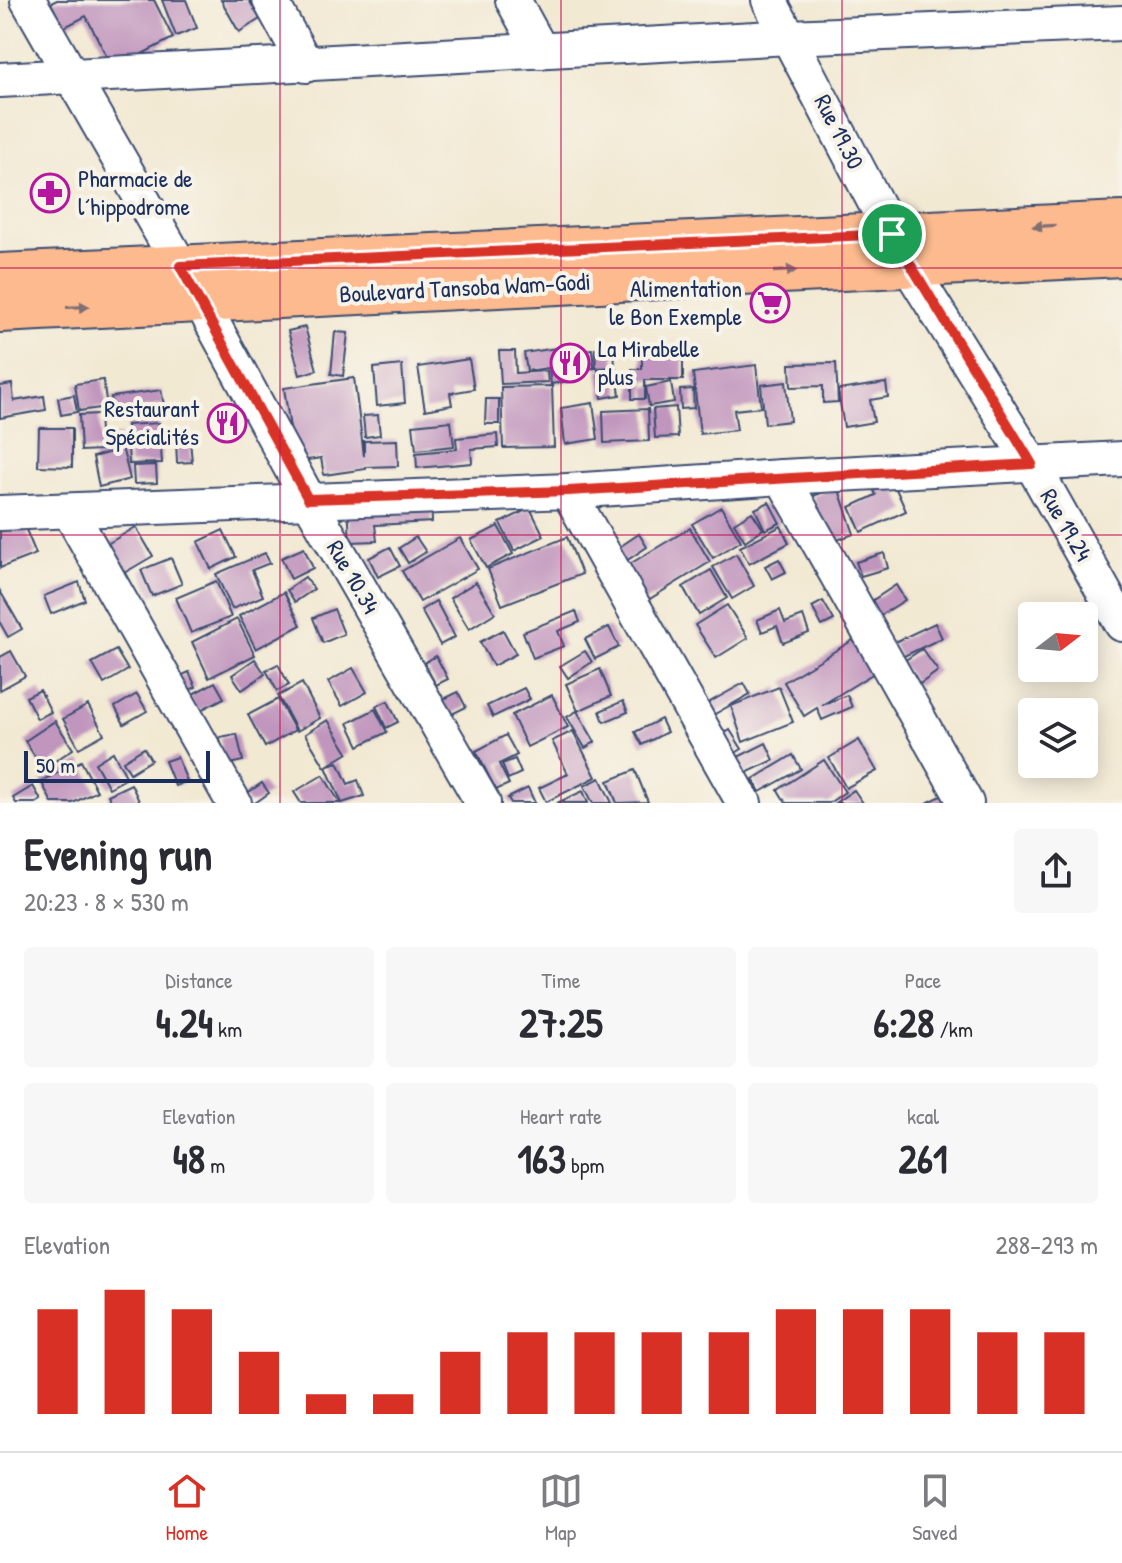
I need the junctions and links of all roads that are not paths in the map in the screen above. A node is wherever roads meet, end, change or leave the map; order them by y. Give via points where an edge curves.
1 (28, 0) edge
2 (270, 0) edge
3 (513, 0) edge
4 (769, 0) edge
5 (984, 14) edge
6 (1122, 23) edge
7 (790, 37) junction
8 (541, 51) junction
9 (306, 65) junction
10 (71, 75) junction
11 (0, 80) edge
12 (1122, 223) edge
13 (900, 249) junction
14 (1122, 255) edge
15 (180, 266) junction
16 (0, 275) edge
17 (201, 302) junction
18 (0, 311) edge
19 (1122, 459) edge
20 (1032, 464) junction
21 (782, 477) junction
22 (568, 491) junction
23 (308, 499) junction
24 (70, 512) junction
25 (0, 513) edge
26 (1122, 624) edge
27 (234, 803) edge
28 (483, 803) edge
29 (744, 803) edge
30 (966, 803) edge

1 - 10 street, Rue 10.34
2 - 9 street
3 - 8 street
4 - 7 street, Rue 19.30
5 - 6 street
5 - 7 street
7 - 8 street
7 - 13 street, Rue 19.30
8 - 9 street
9 - 10 street
10 - 11 street
10 - 15 street, Rue 10.34
12 -> 13 main road, Boulevard Tansoba Wam-Godi
13 - 14 main road, Boulevard Tansoba Wam-Godi
13 - 15 main road, Boulevard Tansoba Wam-Godi
17 -> 13 main road, Boulevard Tansoba Wam-Godi
13 - 20 street, Rue 19.24
15 - 16 main road, Boulevard Tansoba Wam-Godi
15 - 17 street, Rue 10.34
18 -> 17 main road, Boulevard Tansoba Wam-Godi
17 - 23 street, Rue 10.34
19 - 20 street
20 - 21 street
20 - 26 street, Rue 19.24
21 - 22 street
21 - 30 street
22 - 23 street
22 - 29 street
23 - 24 street
23 - 28 street, Rue 10.34
24 - 25 street
24 - 27 street

